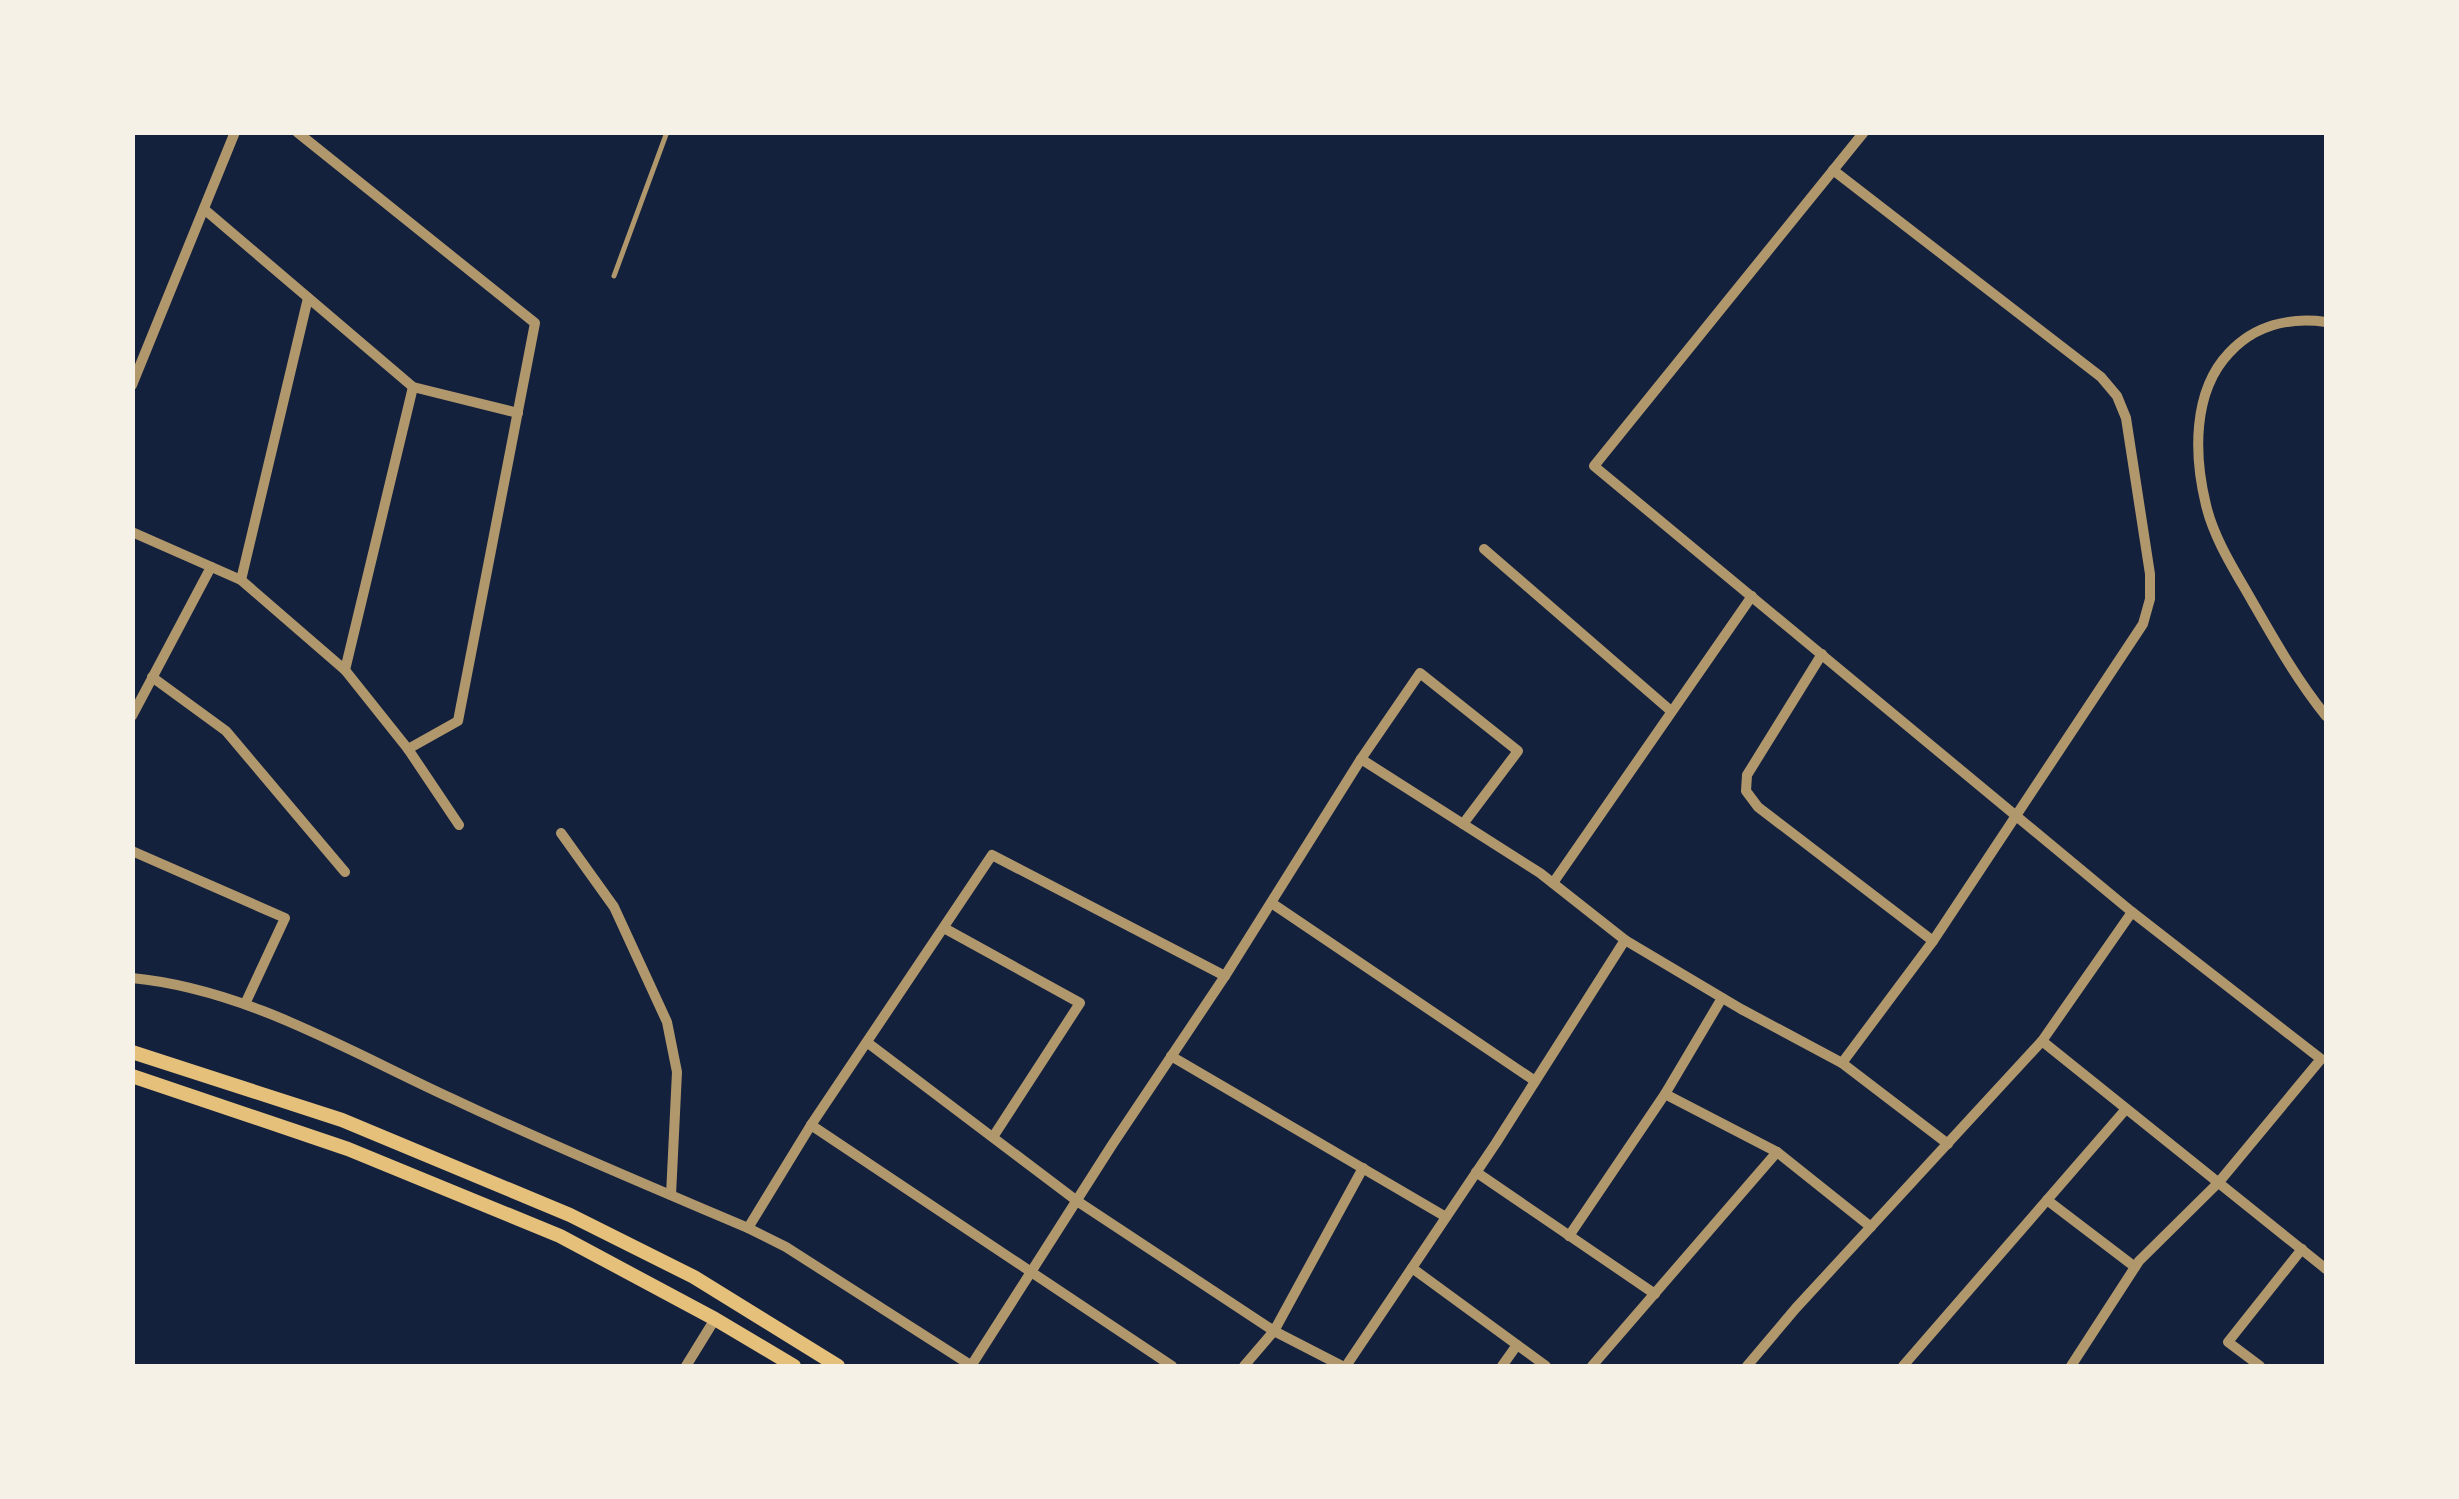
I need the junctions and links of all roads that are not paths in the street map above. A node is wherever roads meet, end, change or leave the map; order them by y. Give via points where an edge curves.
1 (235, 132) edge
2 (297, 132) edge
3 (667, 132) edge
4 (1864, 132) edge
5 (1833, 170) junction
6 (204, 209) junction
7 (614, 276) dead end
8 (308, 298) junction
9 (2326, 322) edge
10 (132, 385) edge
11 (413, 387) junction
12 (518, 414) junction
13 (132, 532) edge
14 (1484, 548) dead end
15 (212, 567) junction
16 (241, 580) junction
17 (1752, 596) junction
18 (1822, 654) junction
19 (345, 670) junction
20 (152, 678) junction
21 (1671, 710) junction
22 (132, 716) edge
23 (2326, 716) edge
24 (408, 749) junction
25 (1361, 759) junction
26 (2018, 815) junction
27 (1463, 824) junction
28 (459, 826) dead end
29 (561, 833) dead end
30 (132, 851) edge
31 (345, 872) dead end
32 (1554, 883) junction
33 (1273, 904) junction
34 (2132, 912) junction
35 (944, 928) junction
36 (1625, 940) junction
37 (1933, 941) junction
38 (1225, 976) junction
39 (132, 978) edge
40 (1722, 998) junction
41 (245, 1004) junction
42 (868, 1042) junction
43 (2042, 1042) junction
44 (132, 1052) edge
45 (1172, 1056) junction
46 (2324, 1061) edge
47 (1842, 1063) junction
48 (132, 1076) edge
49 (1535, 1081) junction
50 (1665, 1094) junction
51 (2126, 1109) junction
52 (812, 1125) junction
53 (993, 1137) junction
54 (1948, 1144) junction
55 (1777, 1152) junction
56 (1362, 1168) junction
57 (1476, 1172) junction
58 (2218, 1182) junction
59 (672, 1195) junction
60 (2047, 1200) junction
61 (1077, 1201) junction
62 (1446, 1217) junction
63 (1872, 1226) junction
64 (748, 1228) junction
65 (1569, 1236) junction
66 (2302, 1248) junction
67 (2135, 1267) junction
68 (1412, 1268) junction
69 (2326, 1269) edge
70 (1030, 1274) junction
71 (1654, 1294) junction
72 (715, 1318) junction
73 (1274, 1331) junction
74 (1516, 1345) junction
75 (2256, 1365) edge
76 (686, 1366) edge
77 (794, 1366) edge
78 (838, 1366) edge
79 (971, 1366) edge
80 (1172, 1366) edge
81 (1244, 1366) edge
82 (1344, 1366) edge
83 (1502, 1366) edge
84 (1546, 1366) edge
85 (1592, 1366) edge
86 (1747, 1366) edge
87 (1902, 1366) edge
88 (2071, 1366) edge

1 - 6 street
2 - 12 street via 535,324
3 - 7 lane
4 - 5 street
5 - 17 street via 1594,466
5 - 26 street via 2101,377 2126,418 2150,599 2142,624
6 - 8 street
6 - 10 street
8 - 11 street
8 - 16 street
9 - 23 street via 2283,322 2239,343 2219,364 2205,397 2198,453 2206,508 2228,558 2299,682
11 - 12 street
11 - 19 street
12 - 24 street via 458,721
13 - 15 street
14 - 21 street
15 - 16 street
15 - 20 street
16 - 19 street
17 - 18 street
17 - 21 street
18 - 26 street
18 - 37 street via 1747,775 1746,791
19 - 24 street
20 - 22 street
20 - 31 street via 226,731
21 - 32 street
24 - 28 street
25 - 27 street
25 - 27 street via 1420,673 1518,751
25 - 33 street
26 - 34 street
26 - 37 street
27 - 32 street
29 - 59 street via 614,907 667,1022 677,1072
30 - 41 street via 285,918
32 - 36 street
33 - 38 street
33 - 49 street
34 - 43 street
34 - 46 street
35 - 38 street via 992,854
35 - 42 street
35 - 53 street via 1080,1003
36 - 40 street
36 - 49 street
37 - 47 street
38 - 45 street
39 - 41 street
40 - 47 street
40 - 50 street
41 - 59 street
42 - 52 street
42 - 53 street
43 - 51 street
43 - 54 street
44 - 78 main road via 342,1120 570,1215 694,1276
45 - 56 street
45 - 61 street
46 - 58 street
47 - 54 street
48 - 72 main road via 348,1149 560,1236
49 - 57 street
50 - 55 street
50 - 65 street
51 - 58 street
51 - 60 street
52 - 64 street
52 - 70 street
53 - 61 street
54 - 63 street
55 - 63 street
55 - 71 street
56 - 62 street
56 - 73 street
57 - 62 street
57 - 65 street
58 - 66 street
58 - 67 street
59 - 64 street
60 - 67 street
60 - 87 street
61 - 70 street
61 - 73 street
62 - 68 street
63 - 86 street
64 - 79 street
65 - 71 street
66 - 69 street
66 - 75 street via 2228,1342
67 - 88 street
68 - 74 street
68 - 82 street
70 - 79 street
70 - 80 street
71 - 85 street
72 - 76 street
72 - 77 main road
73 - 81 street
73 - 82 street
74 - 83 street
74 - 84 street

